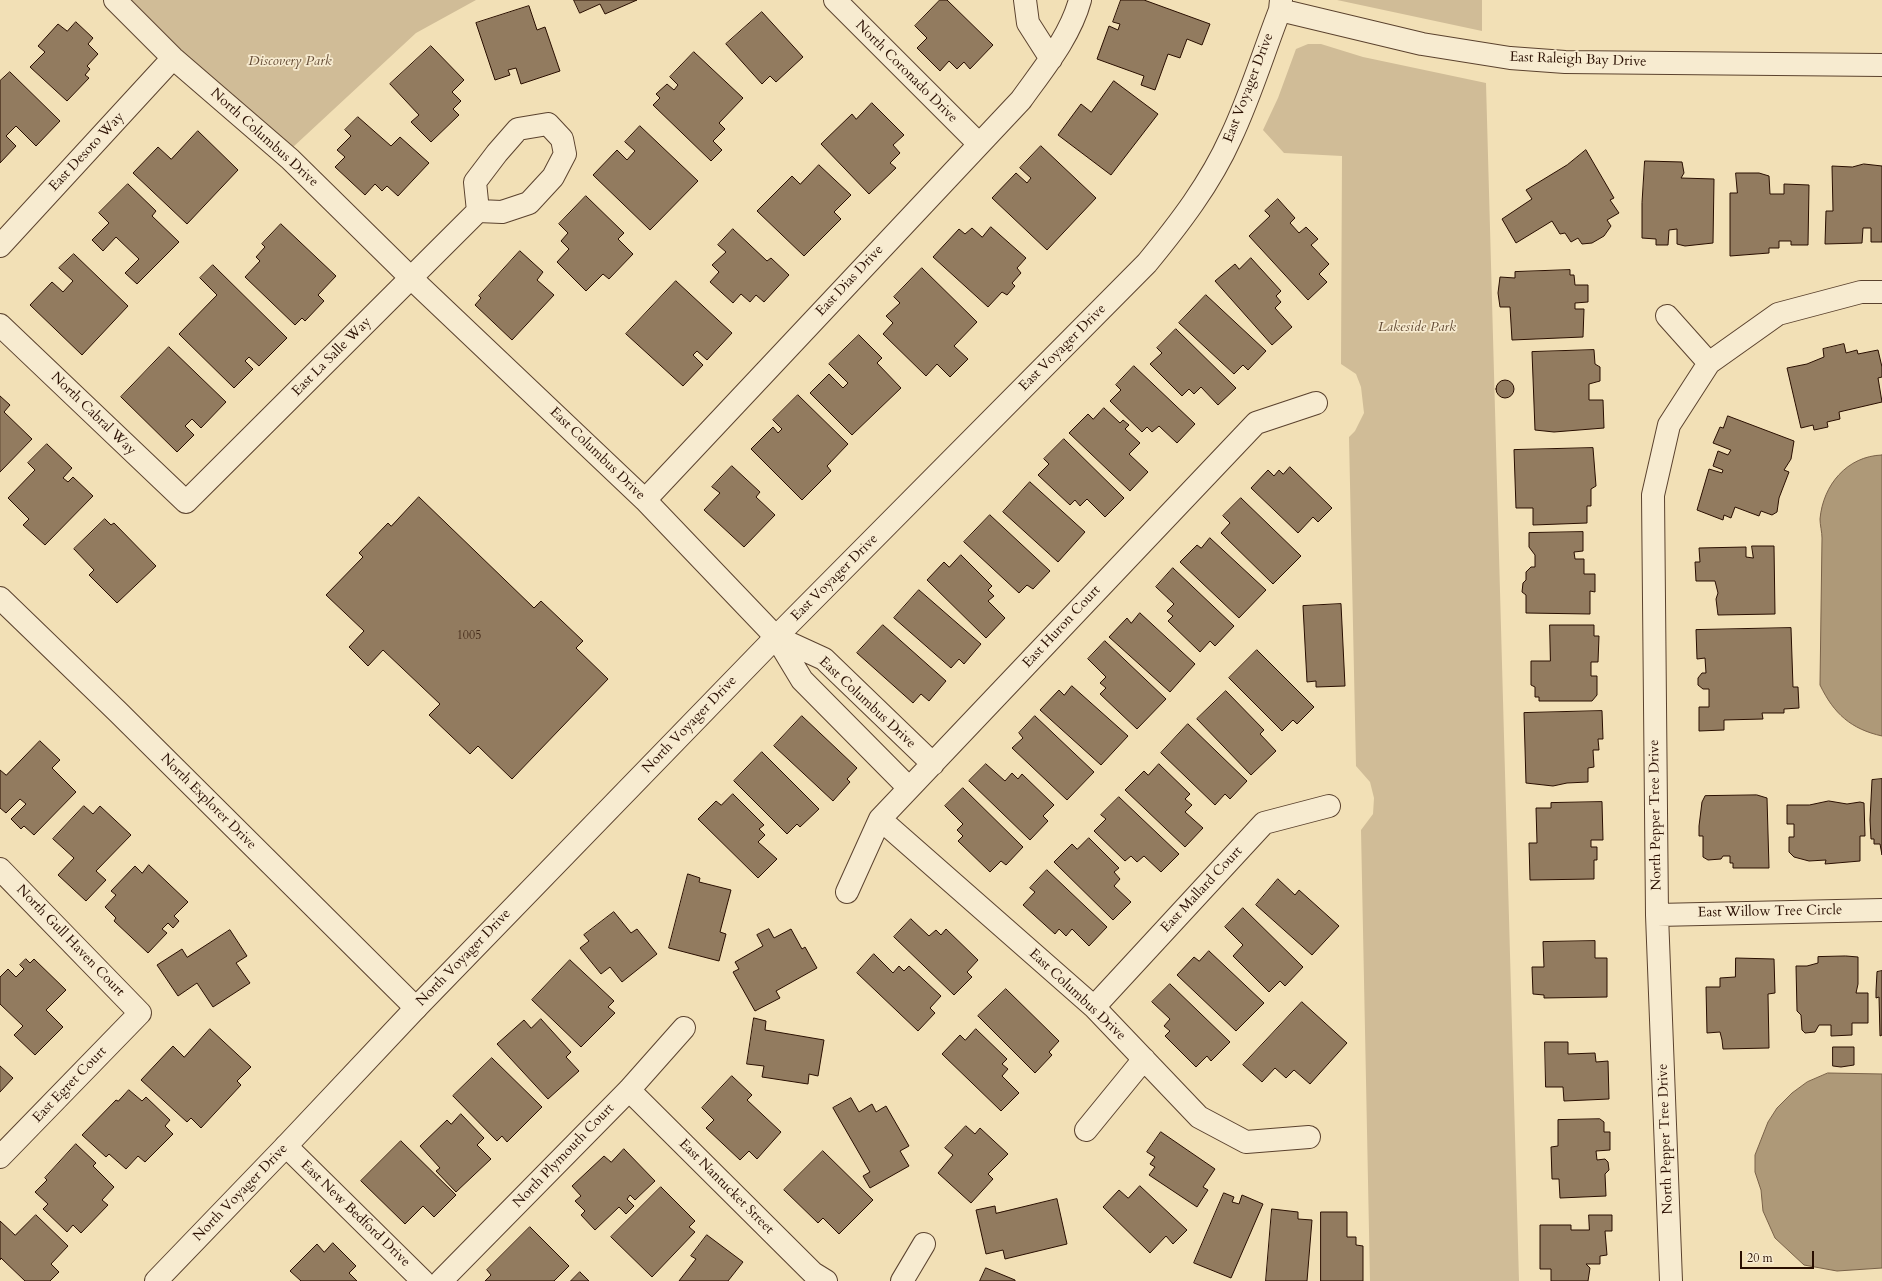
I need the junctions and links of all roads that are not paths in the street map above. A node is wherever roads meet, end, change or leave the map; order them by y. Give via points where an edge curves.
1 (115, 0) edge
2 (835, 0) edge
3 (1025, 0) edge
4 (1080, 0) edge
5 (1280, 5) edge
6 (173, 58) junction
7 (1051, 59) junction
8 (1882, 65) edge
9 (978, 143) junction
10 (478, 211) junction
11 (0, 246) edge
12 (411, 278) junction
13 (1882, 292) edge
14 (1667, 316) dead end
15 (0, 325) edge
16 (1708, 363) junction
17 (1316, 404) dead end
18 (645, 500) junction
19 (186, 502) joint
20 (0, 598) edge
21 (776, 637) junction
22 (933, 764) junction
23 (909, 788) junction
24 (1329, 806) dead end
25 (880, 819) junction
26 (0, 869) edge
27 (847, 892) dead end
28 (1882, 910) edge
29 (1657, 915) junction
30 (1094, 1007) junction
31 (416, 1008) junction
32 (140, 1013) joint
33 (684, 1028) dead end
34 (1144, 1059) junction
35 (629, 1090) junction
36 (1086, 1130) dead end
37 (1309, 1137) dead end
38 (286, 1146) junction
39 (0, 1157) edge
40 (924, 1244) dead end
41 (156, 1281) edge
42 (423, 1281) edge
43 (441, 1281) edge
44 (826, 1281) edge
45 (902, 1281) edge
46 (1672, 1281) edge

1 - 6 street, North Columbus Drive
2 - 9 street, North Coronado Drive
3 - 7 street via 1028,23
4 - 7 street, East Dias Drive via 1076,15
5 - 8 street, East Raleigh Bay Drive via 1422,44 1510,58 1565,62
5 - 21 street, East Voyager Drive via 1231,138 1181,222 1147,263
6 - 11 street, East Desoto Way
6 - 12 street, North Columbus Drive via 290,159
7 - 9 street, East Dias Drive via 1021,100
9 - 18 street, East Dias Drive
10 - 10 street via 502,212 529,203 553,177 565,154 562,139 548,124 518,129 497,153 475,182
10 - 12 street, East La Salle Way
12 - 18 street, East Columbus Drive
12 - 19 street, East La Salle Way
13 - 16 street via 1861,292 1778,314
14 - 16 street
15 - 19 street, North Cabral Way
16 - 29 street, North Pepper Tree Drive via 1669,424 1653,495
17 - 22 street, East Huron Court via 1256,423
18 - 21 street, East Columbus Drive
20 - 31 street, North Explorer Drive
21 - 22 street, East Columbus Drive via 824,659
21 - 23 street, East Columbus Drive via 802,680
21 - 31 street, North Voyager Drive
22 - 23 street, East Huron Court
23 - 25 street, East Huron Court
24 - 30 street, East Mallard Court via 1264,823
25 - 27 street, East Huron Court
25 - 30 street, East Columbus Drive
26 - 32 street, North Gull Haven Court
28 - 29 street, East Willow Tree Circle
29 - 46 street, North Pepper Tree Drive
30 - 34 street, East Columbus Drive
31 - 38 street, North Voyager Drive
32 - 39 street, East Egret Court
33 - 35 street, North Plymouth Court
34 - 36 street
34 - 37 street, East Columbus Drive via 1199,1117 1246,1142
35 - 43 street, North Plymouth Court
35 - 44 street, East Nantucket Street via 813,1273
38 - 41 street, North Voyager Drive
38 - 42 street, East New Bedford Drive
40 - 45 street

